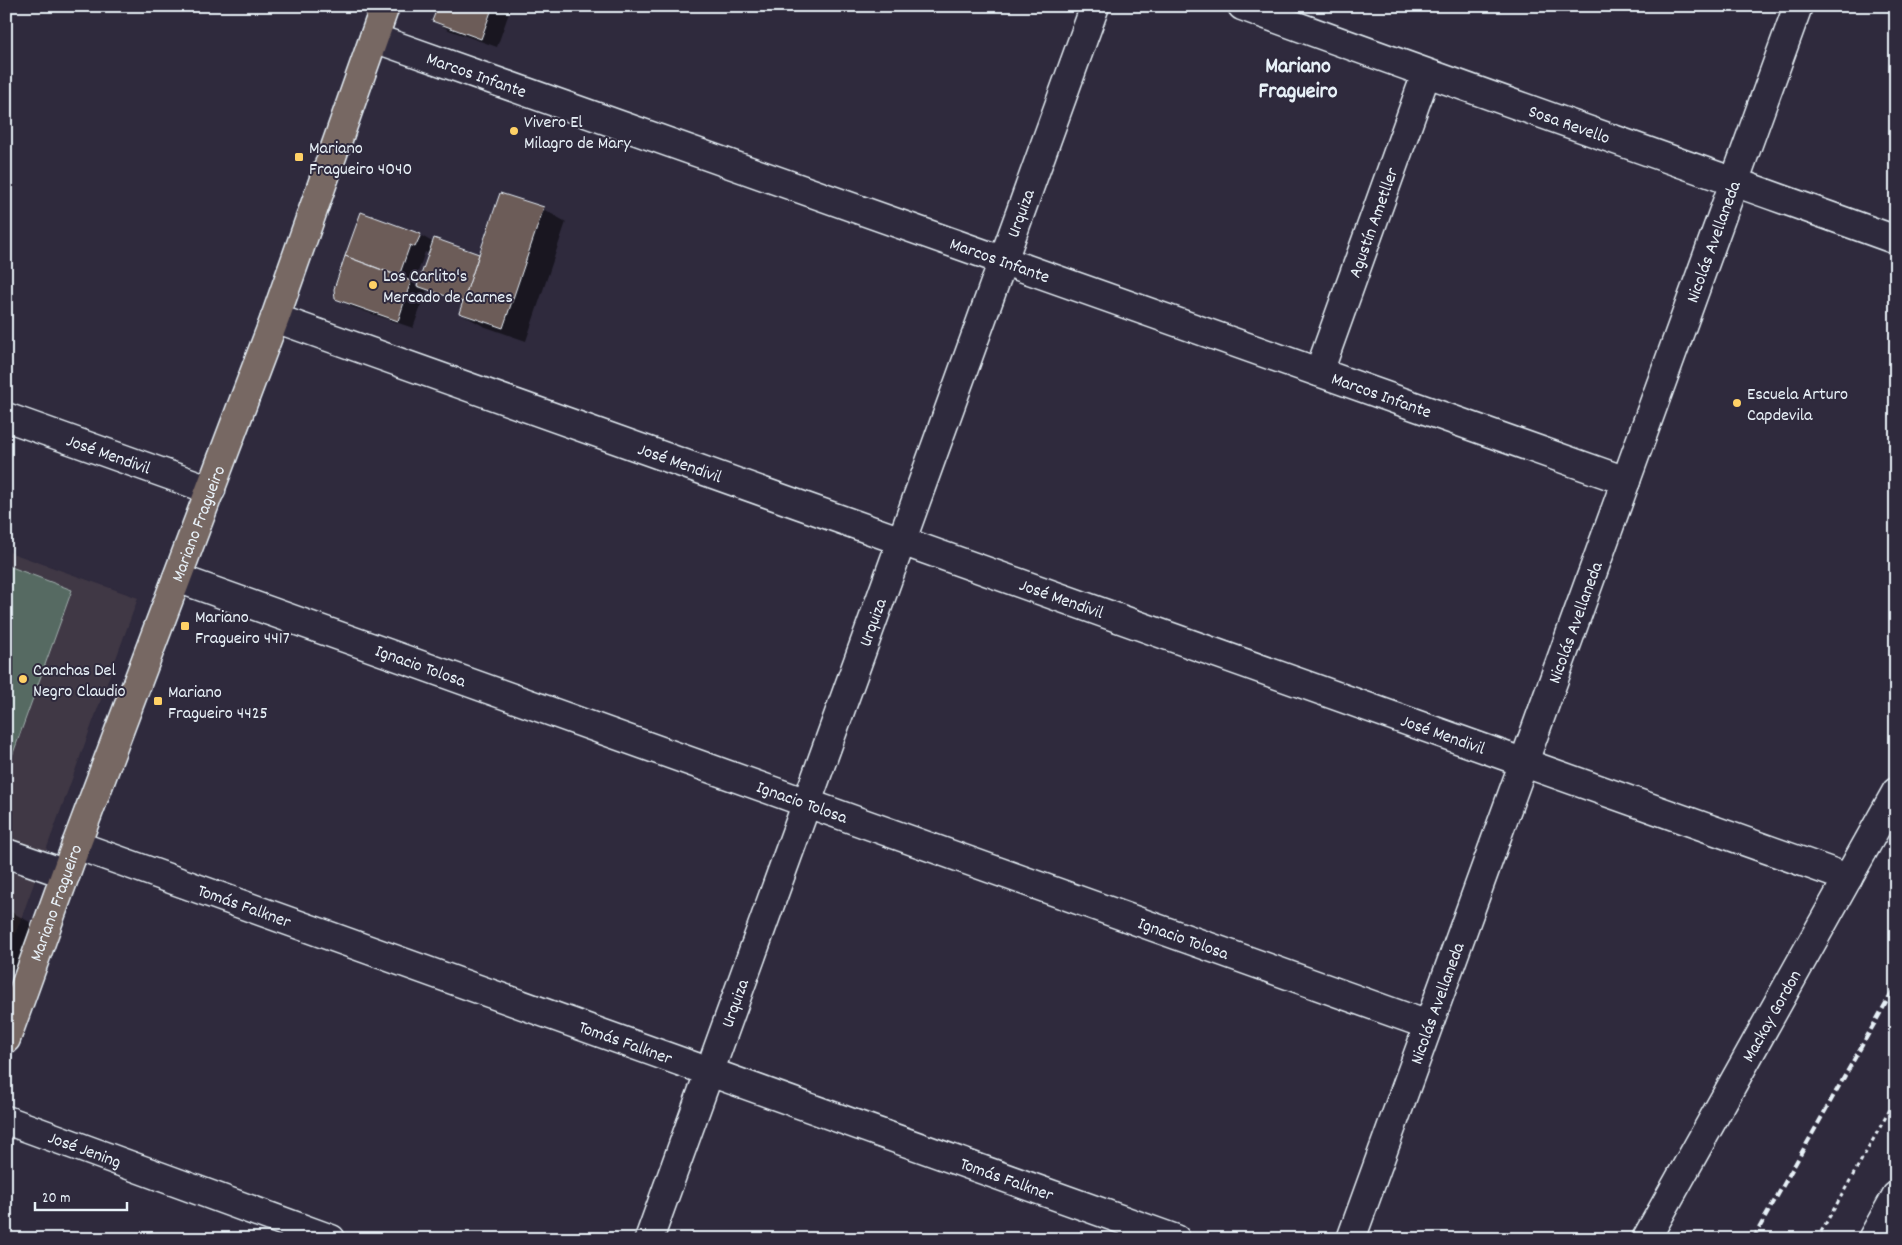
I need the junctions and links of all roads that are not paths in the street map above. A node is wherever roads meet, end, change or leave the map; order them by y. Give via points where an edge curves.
1 (385, 6) edge
2 (1095, 6) edge
3 (1242, 6) edge
4 (1798, 6) edge
5 (374, 38) junction
6 (1426, 74) junction
7 (1734, 181) junction
8 (1896, 240) edge
9 (1002, 260) junction
10 (275, 318) junction
11 (1319, 372) junction
12 (6, 417) edge
13 (1626, 481) junction
14 (211, 490) junction
15 (901, 541) junction
16 (177, 578) junction
17 (1524, 763) junction
18 (1896, 792) edge
19 (807, 803) junction
20 (76, 845) junction
21 (6, 853) edge
22 (66, 874) junction
23 (1848, 878) junction
24 (1428, 1025) junction
25 (6, 1039) edge
26 (710, 1072) junction
27 (6, 1120) edge
28 (1896, 1196) edge
29 (331, 1239) edge
30 (649, 1239) edge
31 (1176, 1239) edge
32 (1351, 1239) edge
33 (1646, 1239) edge
34 (1872, 1239) edge

1 - 5 main road, Mariano Fragueiro
2 - 9 street, Urquiza
3 - 6 street, Sosa Revello
4 - 7 street, Nicolás Avellaneda
5 - 9 street, Marcos Infante
5 - 10 main road, Mariano Fragueiro
6 - 7 street, Sosa Revello
6 - 11 street, Agustín Ametller
7 - 8 street, Sosa Revello
7 - 13 street, Nicolás Avellaneda
9 - 11 street, Marcos Infante
9 - 15 street, Urquiza
10 - 14 main road, Mariano Fragueiro
10 - 15 street, José Mendivil
11 - 13 street, Marcos Infante
12 - 14 street, José Mendivil
13 - 17 street, Nicolás Avellaneda
14 - 16 main road, Mariano Fragueiro
15 - 17 street, José Mendivil
15 - 19 street, Urquiza
16 - 19 street, Ignacio Tolosa
16 - 20 main road, Mariano Fragueiro
17 - 23 street, José Mendivil
17 - 24 street, Nicolás Avellaneda
18 - 23 street, Mackay Gordon
19 - 24 street, Ignacio Tolosa
19 - 26 street, Urquiza
20 - 22 main road, Mariano Fragueiro
20 - 26 street, Tomás Falkner
21 - 22 street
22 - 25 main road, Mariano Fragueiro
23 - 33 street, Mackay Gordon
24 - 32 street, Nicolás Avellaneda
26 - 30 street, Urquiza
26 - 31 street, Tomás Falkner
27 - 29 street, José Jening
28 - 34 street

